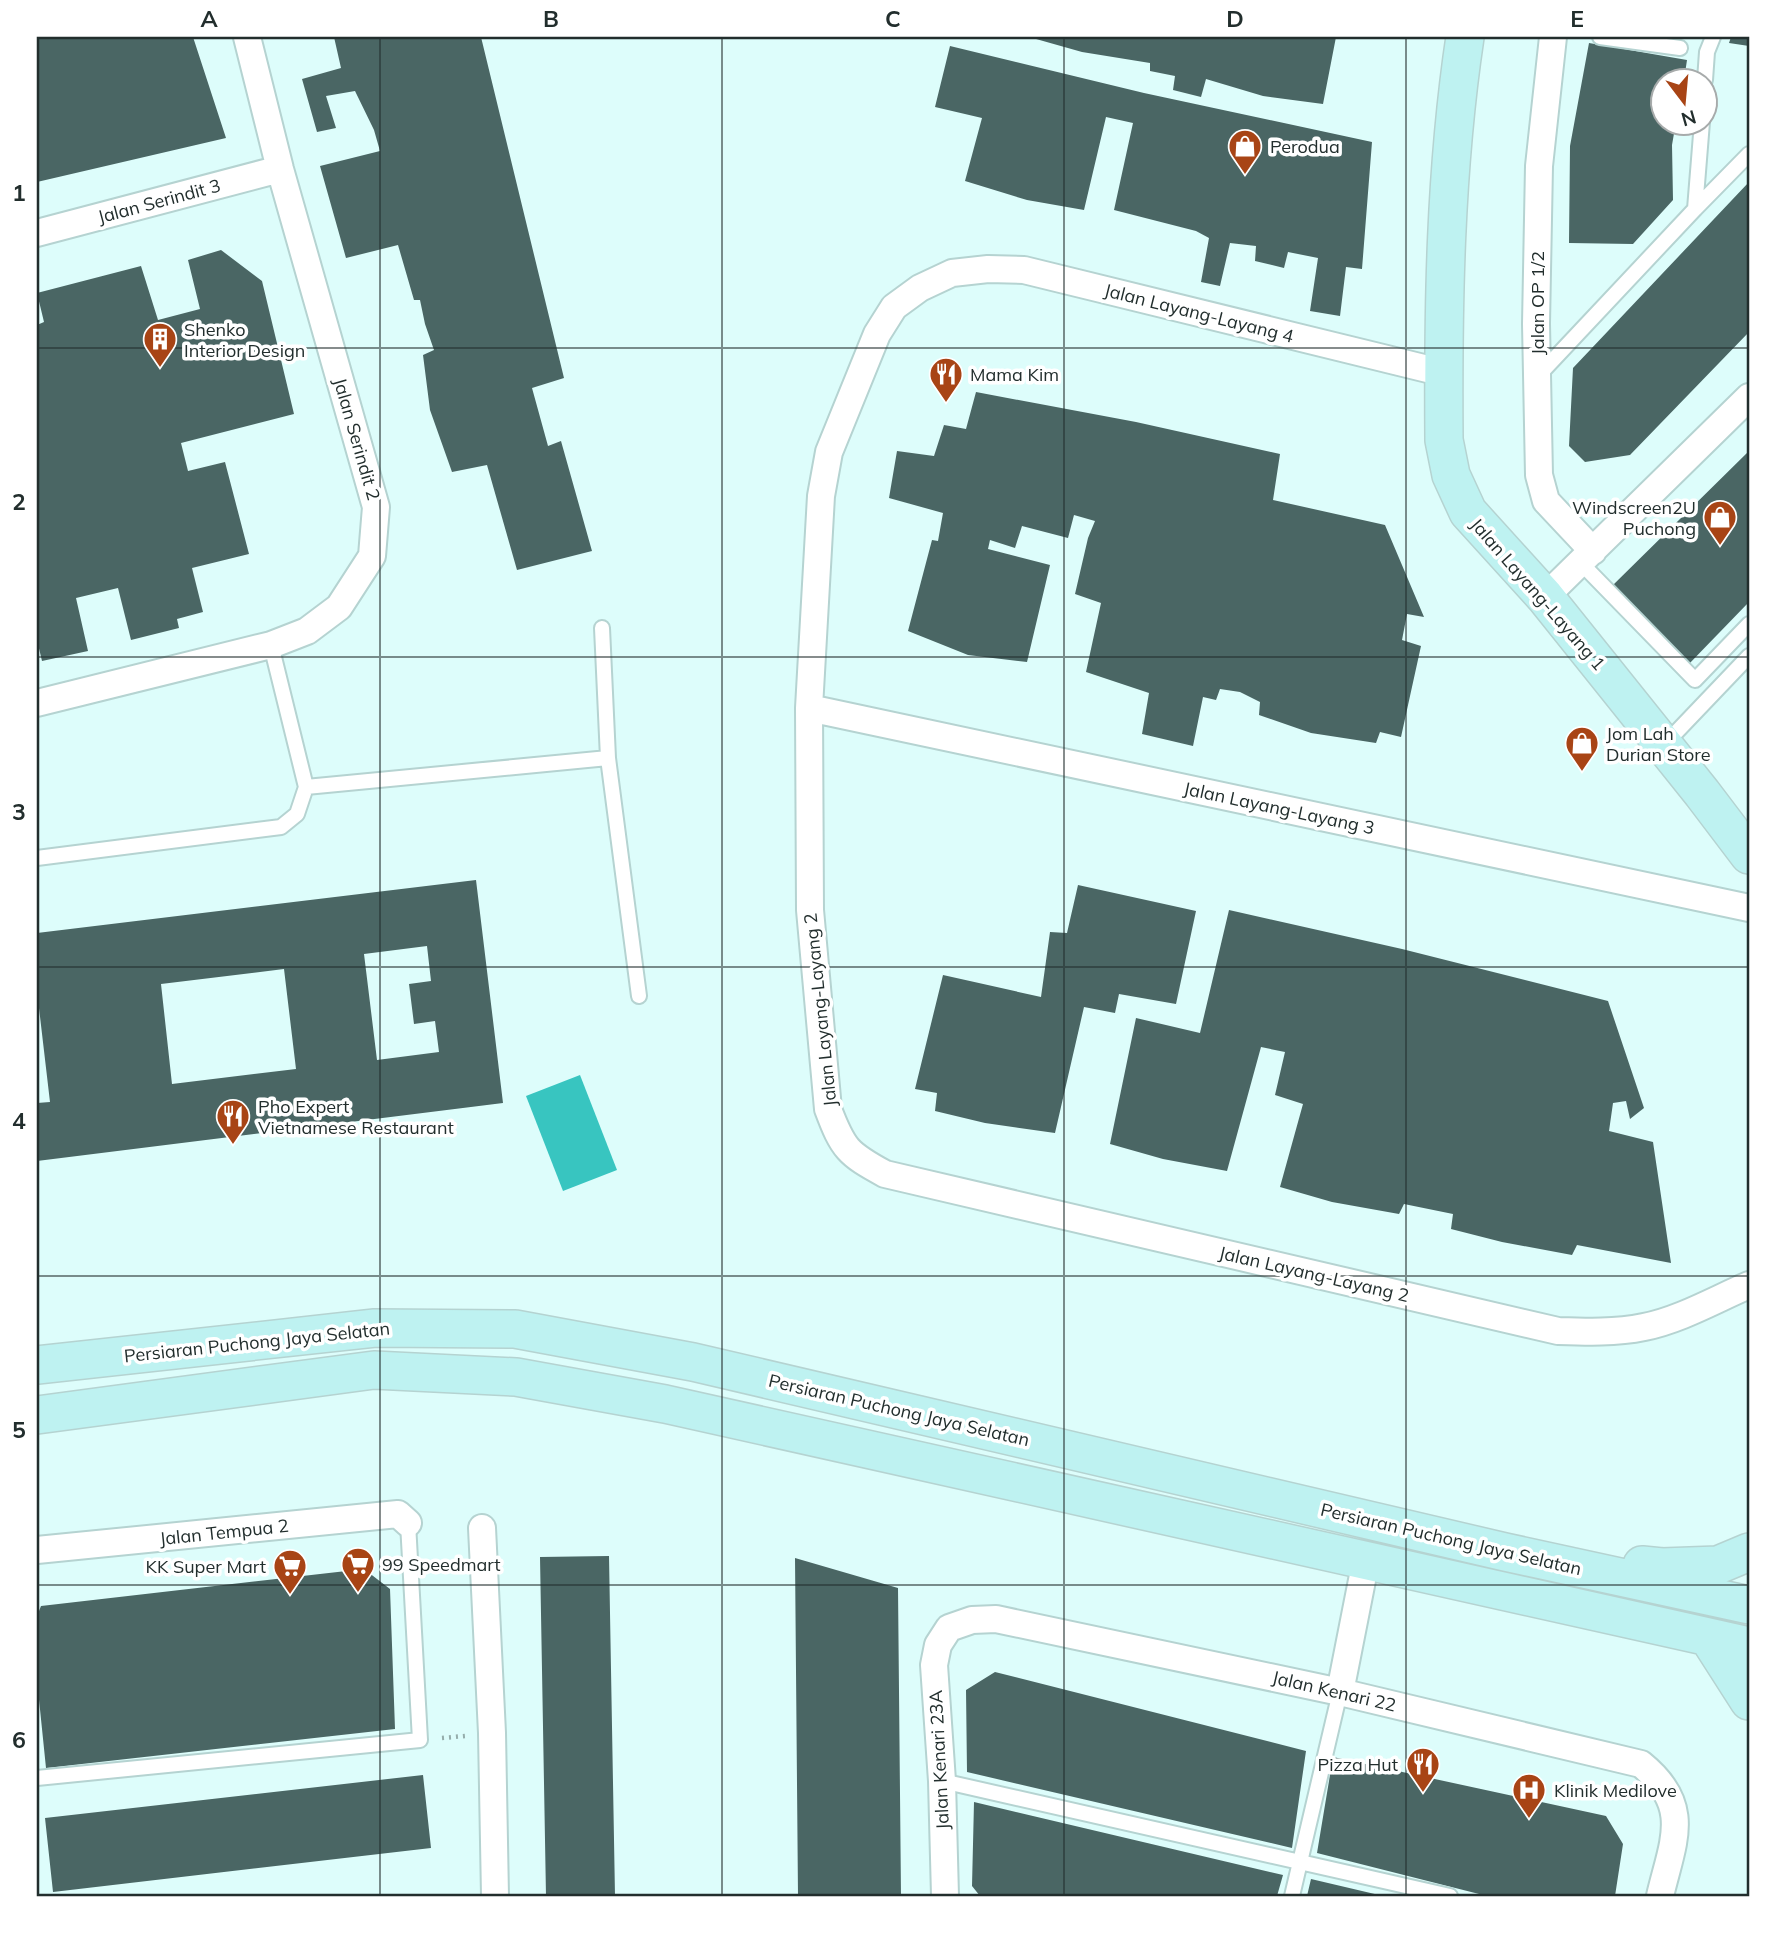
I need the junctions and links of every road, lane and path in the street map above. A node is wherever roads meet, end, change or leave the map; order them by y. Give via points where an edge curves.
1 (247, 37) edge
2 (1465, 37) edge
3 (1553, 37) edge
4 (1600, 37) edge
5 (1713, 37) edge
6 (1680, 48) dead end
7 (1706, 66) edge
8 (1701, 136) edge
9 (1749, 154) edge
10 (280, 169) junction
11 (1695, 209) junction
12 (37, 233) edge
13 (952, 273) joint
14 (1444, 373) junction
15 (1537, 377) junction
16 (1749, 397) edge
17 (1587, 557) junction
18 (1545, 597) junction
19 (1749, 624) edge
20 (603, 628) dead end
21 (271, 645) junction
22 (1749, 656) edge
23 (37, 703) edge
24 (809, 708) junction
25 (1664, 745) junction
26 (608, 758) junction
27 (306, 787) junction
28 (1749, 855) edge
29 (37, 858) edge
30 (1749, 908) edge
31 (639, 996) dead end
32 (1749, 1284) edge
33 (37, 1365) edge
34 (37, 1415) edge
35 (408, 1523) joint
36 (482, 1528) dead end
37 (37, 1550) edge
38 (1505, 1552) junction
39 (1749, 1552) edge
40 (1366, 1560) junction
41 (1749, 1605) edge
42 (949, 1628) joint
43 (1708, 1637) junction
44 (1749, 1646) edge
45 (1340, 1692) junction
46 (1749, 1702) edge
47 (492, 1733) junction
48 (420, 1740) junction
49 (37, 1778) edge
50 (942, 1781) junction
51 (1300, 1861) junction
52 (495, 1896) edge
53 (945, 1896) edge
54 (1292, 1896) edge
55 (1450, 1896) edge
56 (1660, 1896) edge

1 - 10 street, Jalan Serindit 2
2 - 14 main road, Jalan Layang-Layang 1 via 1448,225
3 - 15 street, Jalan OP 1/2 via 1539,166
4 - 6 lane
5 - 7 lane
8 - 11 lane
9 - 11 lane
10 - 12 street, Jalan Serindit 3
10 - 21 street, Jalan Serindit 2 via 376,507 372,556 338,607 307,631
11 - 15 lane
13 - 14 street, Jalan Layang-Layang 4 via 1024,270
13 - 24 street, Jalan Layang-Layang 2 via 894,307 877,334 829,452 821,496
14 - 18 main road, Jalan Layang-Layang 1 via 1444,440 1451,475 1468,512
15 - 17 street, Jalan OP 1/2 via 1539,475 1546,501
16 - 17 street
17 - 18 street
17 - 19 lane via 1695,680
18 - 25 main road, Jalan Layang-Layang 1
20 - 26 lane
21 - 23 street, Jalan Serindit 2
21 - 27 lane
22 - 25 lane
24 - 30 street, Jalan Layang-Layang 3
24 - 32 street, Jalan Layang-Layang 2 via 810,910 828,1109 840,1140 858,1159 886,1174 1558,1331 1603,1333 1646,1327
25 - 28 main road, Jalan Layang-Layang 1
26 - 27 lane
26 - 31 lane
27 - 29 lane via 297,814 281,827
33 - 38 main road, Persiaran Puchong Jaya Selatan via 375,1328 515,1329 693,1362
34 - 40 main road via 374,1370 516,1377 665,1404
35 - 37 street, Jalan Tempua 2 via 398,1514
35 - 48 lane
36 - 47 street
38 - 39 main road via 1662,1567 1718,1565
38 - 41 main road, Persiaran Puchong Jaya Selatan
40 - 43 main road
40 - 45 street
42 - 45 street, Jalan Kenari 22 via 972,1620 996,1619
42 - 50 street, Jalan Kenari 23A via 938,1645 934,1665
43 - 44 main road
43 - 46 main road
45 - 51 lane
45 - 56 street, Jalan Kenari 22 via 1642,1764 1668,1792 1674,1810 1676,1829
47 - 48 path
47 - 52 street
48 - 49 lane
50 - 51 lane
50 - 53 street, Jalan Kenari 23A
51 - 54 lane
51 - 55 lane

